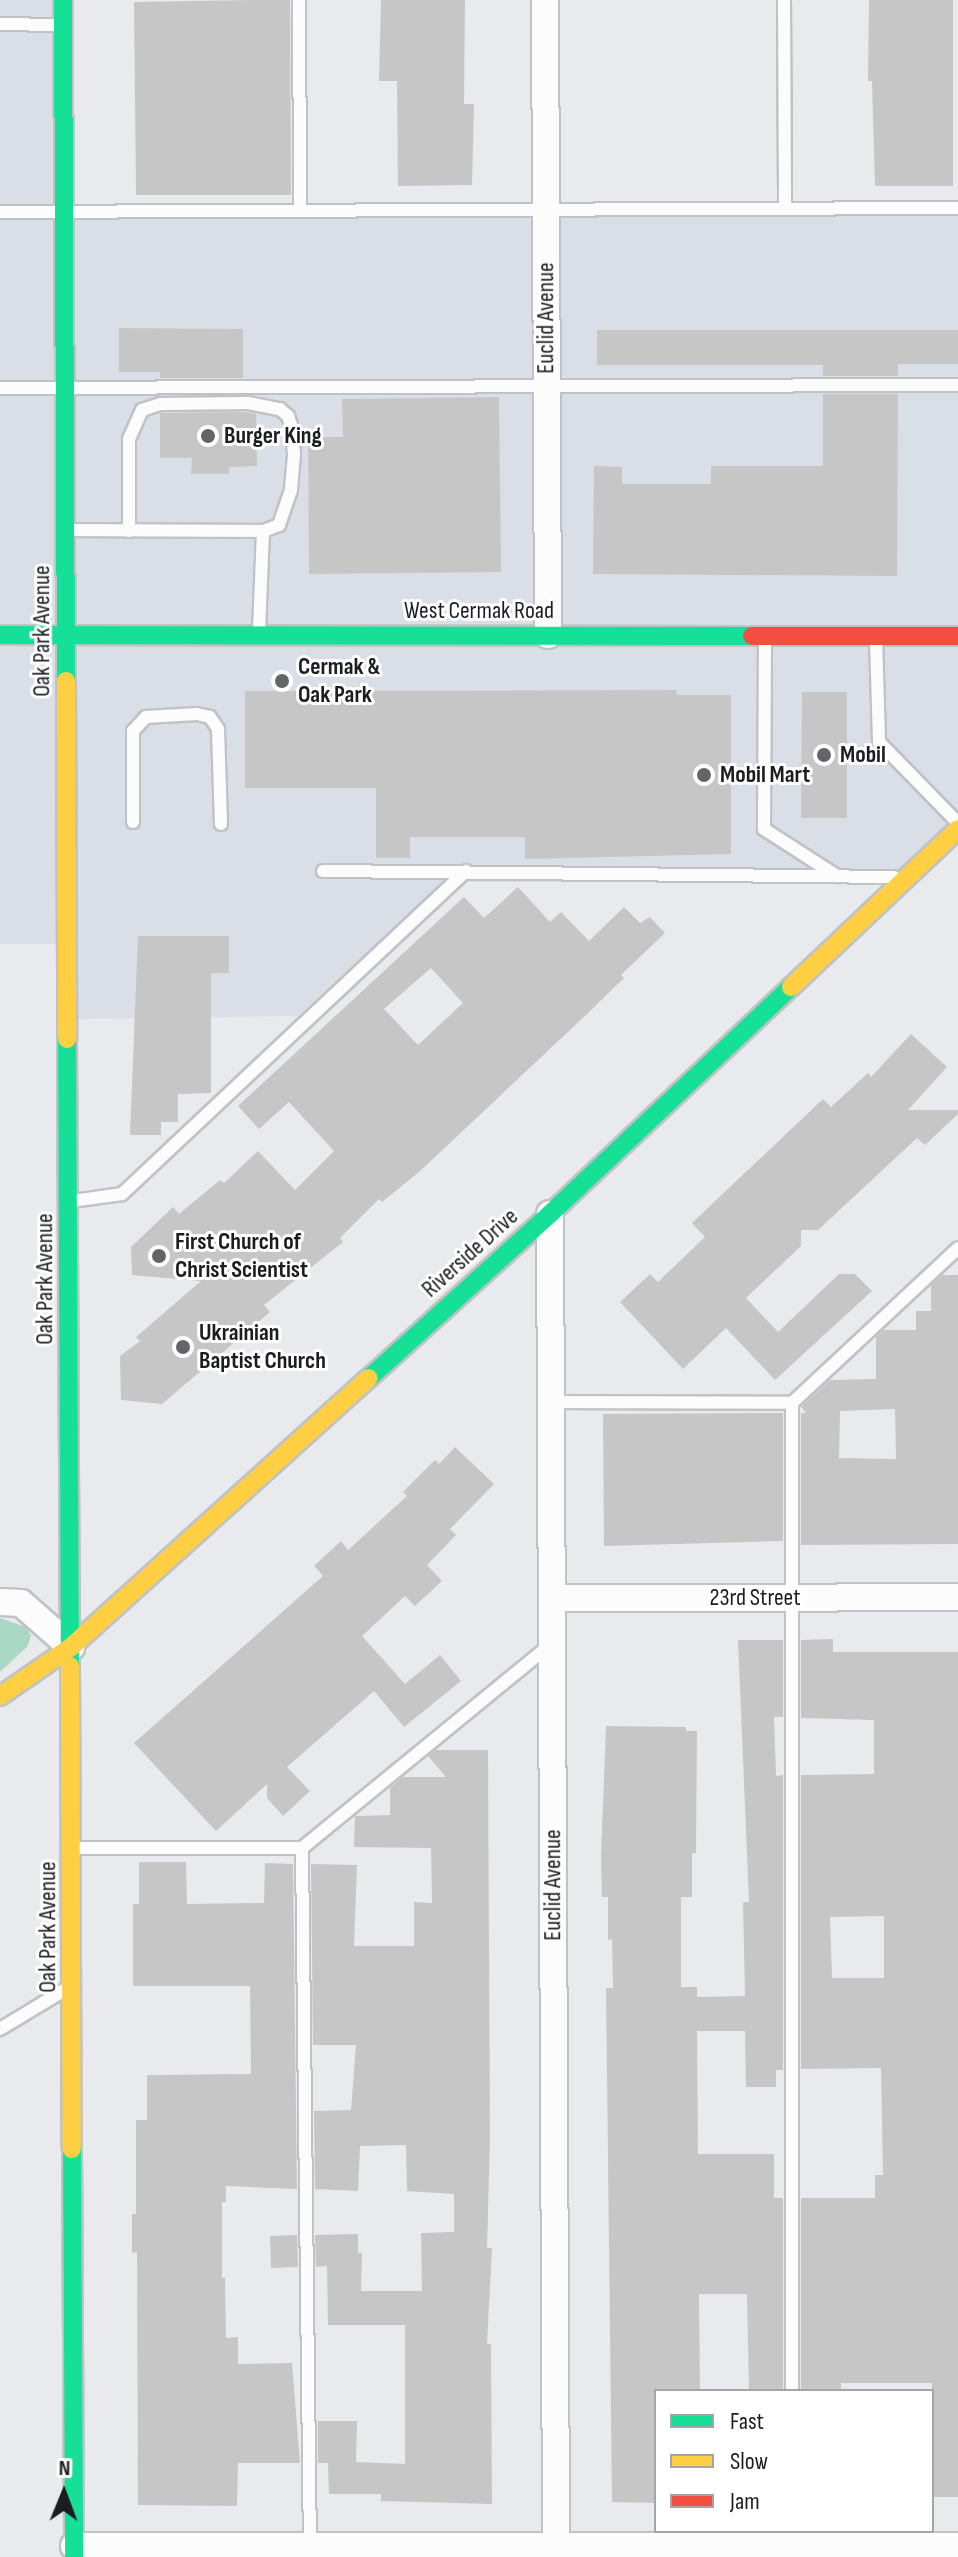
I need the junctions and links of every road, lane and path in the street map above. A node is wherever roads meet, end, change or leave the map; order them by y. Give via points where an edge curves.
1 (63, 0) edge
2 (299, 0) edge
3 (545, 0) edge
4 (784, 0) edge
5 (0, 24) edge
6 (63, 26) junction
7 (958, 208) edge
8 (785, 209) junction
9 (545, 210) junction
10 (300, 211) junction
11 (0, 212) edge
12 (64, 212) junction
13 (958, 385) edge
14 (546, 386) junction
15 (65, 387) junction
16 (0, 388) edge
17 (65, 530) junction
18 (129, 531) junction
19 (263, 531) junction
20 (66, 634) junction
21 (0, 635) edge
22 (259, 635) junction
23 (548, 635) junction
24 (765, 636) junction
25 (876, 636) junction
26 (958, 636) edge
27 (133, 822) dead end
28 (221, 824) dead end
29 (958, 826) edge
30 (323, 871) dead end
31 (466, 871) junction
32 (838, 876) junction
33 (909, 877) junction
34 (69, 1201) junction
35 (550, 1214) junction
36 (958, 1248) edge
37 (551, 1402) junction
38 (792, 1403) junction
39 (958, 1597) edge
40 (552, 1598) junction
41 (793, 1598) junction
42 (0, 1602) edge
43 (552, 1644) junction
44 (71, 1647) junction
45 (0, 1696) edge
46 (71, 1848) junction
47 (302, 1848) junction
48 (72, 1986) junction
49 (0, 2029) edge
50 (792, 2389) edge
51 (793, 2545) edge
52 (958, 2546) edge
53 (74, 2551) edge
54 (310, 2551) edge
55 (556, 2551) edge

1 - 6 street, Oak Park Avenue
2 - 10 lane
3 - 9 street, Euclid Avenue
4 - 8 lane
5 - 6 lane
6 - 12 street, Oak Park Avenue
7 - 8 lane
8 - 9 lane
9 - 10 lane
9 - 14 street, Euclid Avenue
10 - 12 lane
11 - 12 lane
12 - 15 street, Oak Park Avenue
13 - 14 lane
14 - 15 lane
14 - 23 street, Euclid Avenue
15 - 16 lane
15 - 17 street, Oak Park Avenue
17 - 18 lane
17 - 20 street, Oak Park Avenue
18 - 19 lane
18 - 19 lane via 129,439 142,410 160,404 248,403 280,409 291,425 291,490 279,525
19 - 22 lane
20 - 21 street, West Cermak Road
20 - 22 street, West Cermak Road
20 - 34 street, Oak Park Avenue
22 - 23 street, West Cermak Road
23 - 24 street, West Cermak Road
24 - 25 street, West Cermak Road
24 - 32 lane via 764,829
25 - 26 street, West Cermak Road
25 - 29 lane via 879,742
27 - 28 lane via 133,731 146,717 197,714 210,717 218,729
29 - 33 street, Riverside Drive
30 - 31 lane
31 - 32 lane
31 - 34 lane via 122,1194
32 - 33 lane
33 - 35 street, Riverside Drive
34 - 44 street, Oak Park Avenue
35 - 37 street, Euclid Avenue
35 - 44 street, Riverside Drive
36 - 38 lane
37 - 38 lane
37 - 40 street, Euclid Avenue
38 - 41 lane
39 - 41 street, 23rd Street
40 - 41 street, 23rd Street
40 - 43 street, Euclid Avenue
41 - 50 lane
42 - 44 street via 21,1603
43 - 47 lane
43 - 55 street, Euclid Avenue
44 - 45 street, Riverside Drive
44 - 46 street, Oak Park Avenue
46 - 47 lane
46 - 48 street, Oak Park Avenue
47 - 54 lane
48 - 49 lane
48 - 53 street, Oak Park Avenue
51 - 52 street
51 - 55 street
53 - 54 street
54 - 55 street

